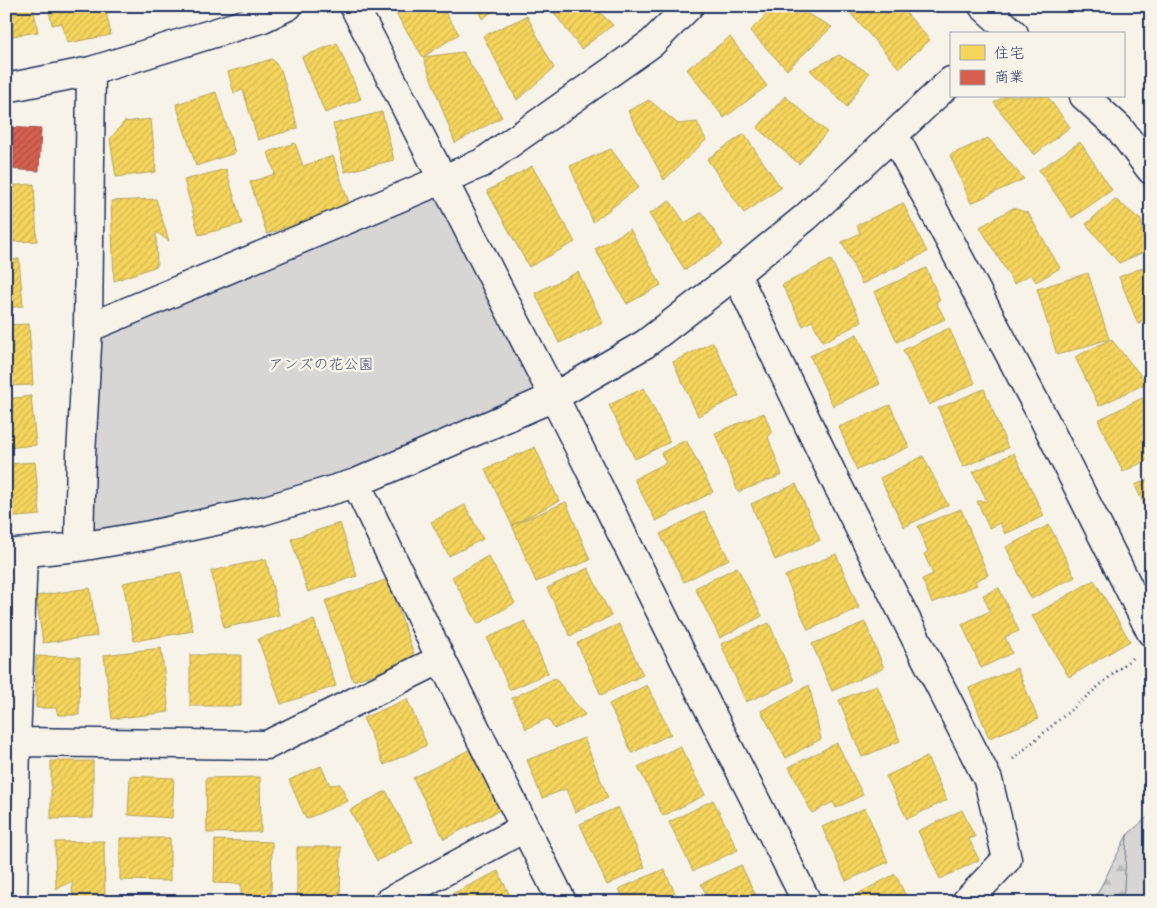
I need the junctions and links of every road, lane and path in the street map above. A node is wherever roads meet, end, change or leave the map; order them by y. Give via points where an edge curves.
1 (288, 6) edge
2 (354, 6) edge
3 (689, 6) edge
4 (983, 6) edge
5 (1007, 32) edge
6 (91, 71) junction
7 (950, 82) edge
8 (6, 88) edge
9 (1086, 98) edge
10 (894, 135) junction
11 (1151, 170) edge
12 (444, 180) junction
13 (736, 274) junction
14 (88, 328) junction
15 (554, 397) junction
16 (356, 483) junction
17 (79, 547) junction
18 (15, 554) edge
19 (1151, 632) edge
20 (1136, 655) dead end
21 (441, 659) junction
22 (16, 742) junction
23 (988, 780) junction
24 (524, 828) junction
25 (13, 902) edge
26 (388, 902) edge
27 (562, 902) edge
28 (807, 902) edge
29 (966, 902) edge

1 - 6 street via 263,18
2 - 12 street
3 - 12 street via 652,43 482,163
4 - 5 street
6 - 8 street
6 - 14 street
7 - 10 street
9 - 11 street via 1119,128
10 - 13 street via 806,217
10 - 19 street via 1045,421
12 - 14 street
12 - 15 street
13 - 15 street via 645,344
13 - 23 street via 836,482
14 - 17 street
15 - 16 street
15 - 28 street
16 - 17 street via 262,511
16 - 21 street
17 - 18 street
18 - 22 street
20 - 23 path
21 - 22 street via 267,745
21 - 24 street
22 - 25 street
23 - 29 street via 1006,859
24 - 26 street
24 - 27 street

